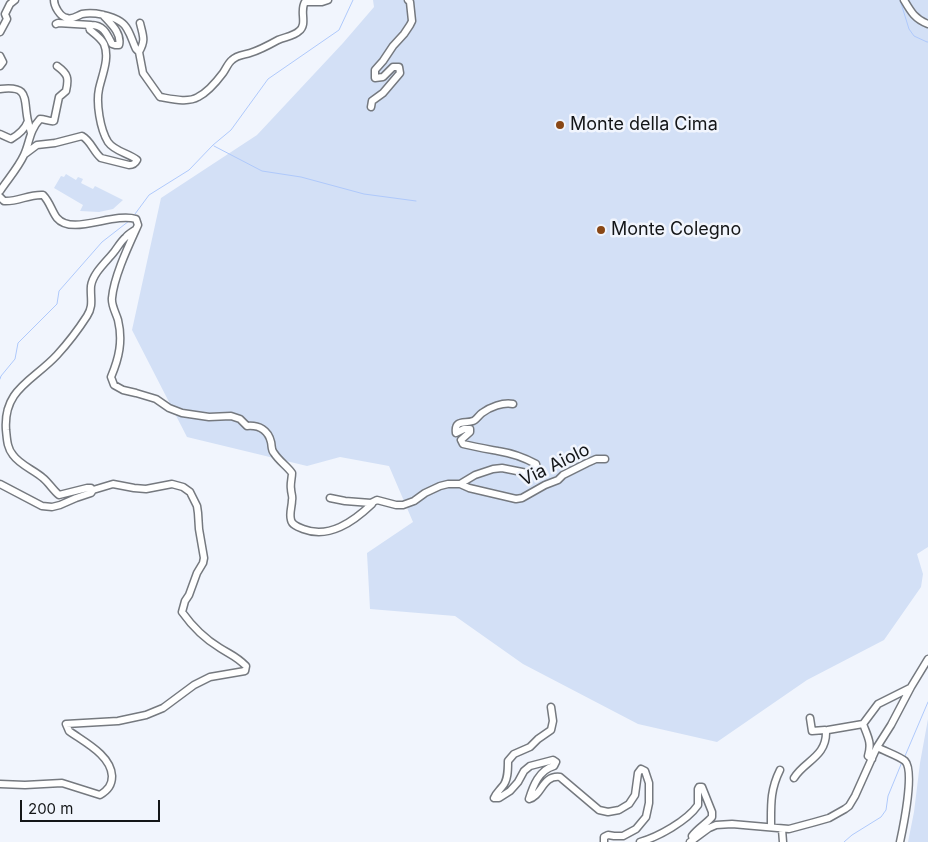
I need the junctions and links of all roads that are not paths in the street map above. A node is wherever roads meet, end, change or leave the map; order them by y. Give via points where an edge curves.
1 (15, 0) edge
2 (54, 0) edge
3 (328, 0) edge
4 (408, 0) edge
5 (904, 0) edge
6 (103, 15) junction
7 (140, 23) dead end
8 (56, 24) dead end
9 (928, 24) edge
10 (91, 25) junction
11 (0, 32) edge
12 (139, 52) junction
13 (57, 66) dead end
14 (0, 89) edge
15 (371, 107) dead end
16 (28, 121) junction
17 (31, 133) junction
18 (0, 134) edge
19 (25, 154) junction
20 (0, 191) edge
21 (0, 197) edge
22 (136, 230) junction
23 (513, 404) dead end
24 (605, 459) dead end
25 (0, 484) edge
26 (460, 484) junction
27 (92, 490) junction
28 (330, 498) dead end
29 (371, 502) junction
30 (928, 659) edge
31 (911, 687) junction
32 (552, 706) dead end
33 (810, 718) dead end
34 (863, 724) junction
35 (826, 731) junction
36 (877, 747) junction
37 (872, 759) junction
38 (780, 770) dead end
39 (794, 778) dead end
40 (0, 784) edge
41 (771, 827) junction
42 (782, 829) junction
43 (691, 841) edge
44 (604, 842) edge
45 (640, 842) edge
46 (783, 842) edge
47 (900, 842) edge

1 - 11 street via 5,14 7,19
2 - 6 street via 64,18
3 - 12 street via 305,2 301,30 238,56 198,98 174,100 160,97 143,73
4 - 15 street via 412,21 375,70 375,78 383,77 393,67 399,67 400,72 372,101
5 - 9 street via 913,15
6 - 10 street via 118,34 119,44 112,44 99,25
6 - 12 street via 125,25
7 - 12 street via 144,42
8 - 10 street
10 - 19 street via 90,30 104,44 106,56 98,90 105,137 109,144 135,158 136,163 129,165 102,158 90,141 82,136 38,145
13 - 17 street via 66,74 66,91 59,97 54,121 40,120
14 - 16 street via 16,89 24,95
16 - 17 street
16 - 18 street via 11,139
17 - 19 street
19 - 20 street
21 - 22 street via 10,202 30,195 43,195 57,219 65,224 80,225 129,216 136,219
22 - 27 street via 124,238 100,266 91,284 91,309 87,316 56,355 20,386 5,419 7,442 12,454 43,478 56,493
22 - 29 street via 118,274 112,300 121,335 120,353 111,377 114,385 156,399 182,413 231,416 247,426 262,428 268,433 272,451 292,473 290,515 294,525 314,532 333,531 362,514
23 - 26 street, Via Aiolo via 500,405 472,421 458,424 456,433 470,429 462,440 463,444 531,461 536,464 535,472 493,469
24 - 26 street, Via Aiolo via 586,463 522,498
25 - 27 street via 42,506 52,507
26 - 29 street, Via Aiolo via 440,486 404,505 378,500
27 - 40 street via 113,484 146,489 172,484 183,486 190,492 198,513 204,563 182,612 198,631 238,658 246,666 245,671 210,677 194,684 163,708 146,715 118,721 66,724 69,730 103,755 109,764 112,783 100,795 62,783
28 - 29 street, Via Aiolo
30 - 31 street
31 - 34 street via 878,704
31 - 36 street
32 - 44 street via 551,730 508,761 504,786 494,798 510,791 530,766 553,760 556,762 554,766 541,772 528,799 533,798 554,776 560,777 599,810 608,812 629,804 635,795 638,773 641,769 645,771 649,783 646,817 636,829 623,836 608,835
33 - 35 street via 812,731
34 - 35 street
34 - 37 street via 871,747 868,756
35 - 39 street via 826,741 817,756
36 - 37 street
36 - 47 street via 903,760 908,767 908,798
37 - 42 street via 849,806 829,818
38 - 41 street via 771,795
41 - 42 street
41 - 43 street via 724,824 709,828
42 - 46 street
43 - 45 street via 695,832 712,817 702,788 698,789 698,805 688,816

